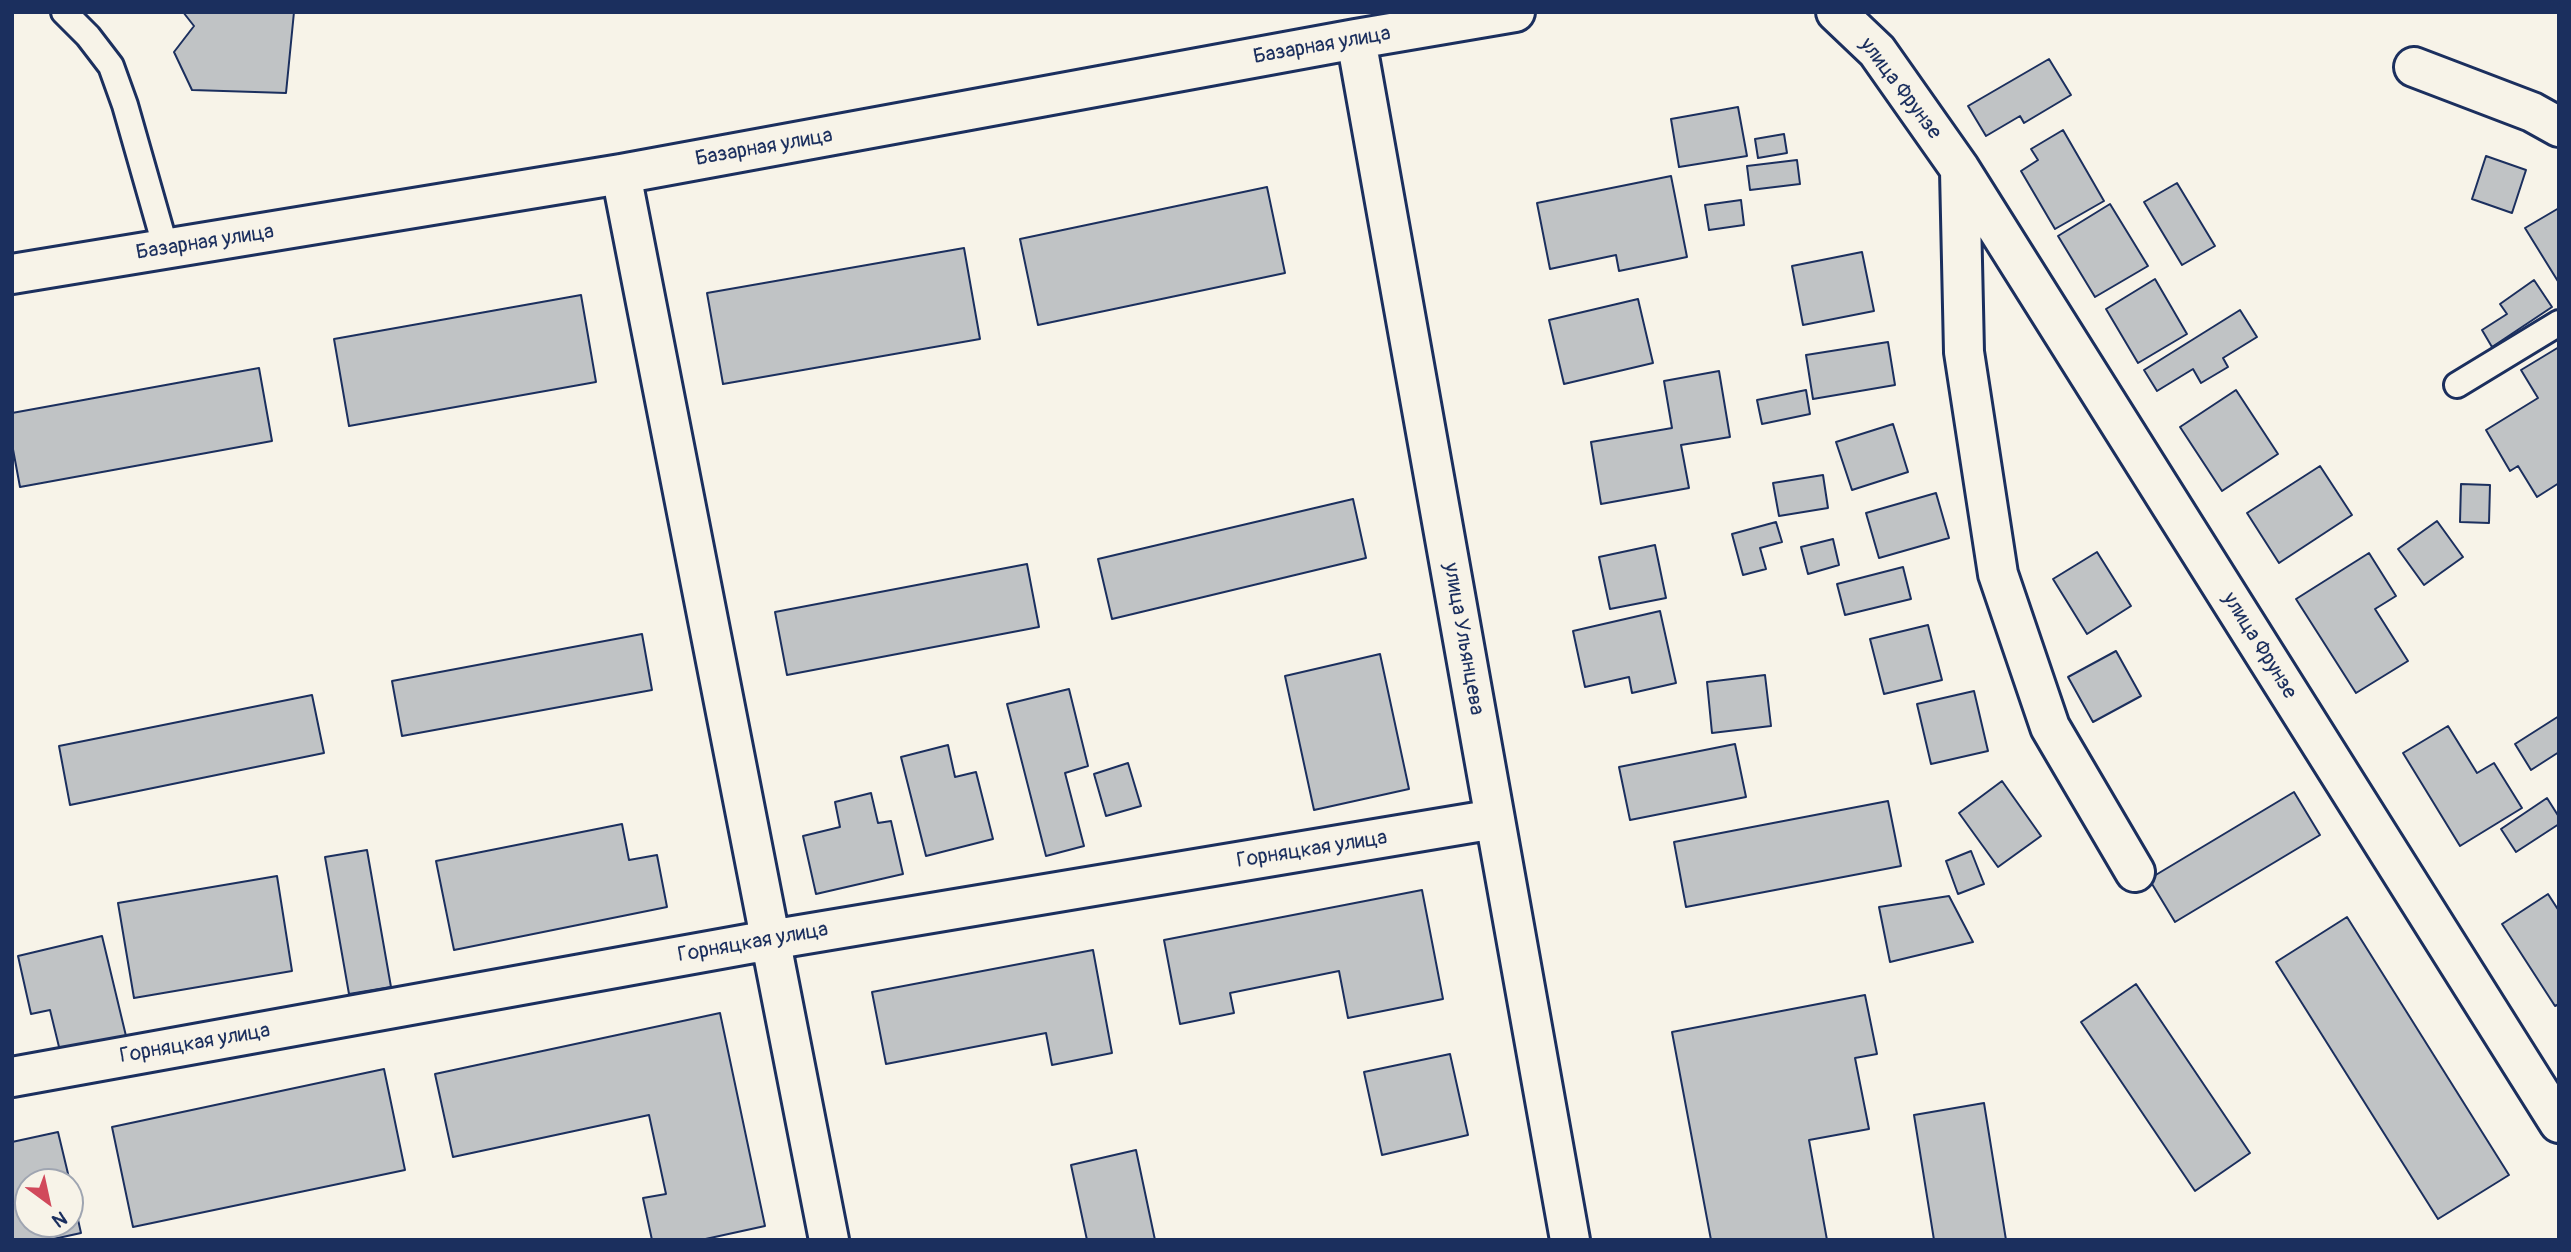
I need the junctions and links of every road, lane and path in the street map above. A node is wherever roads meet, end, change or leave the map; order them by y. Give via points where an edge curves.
1 (64, 12) edge
2 (1515, 12) edge
3 (1836, 12) edge
4 (1356, 39) junction
5 (2414, 67) dead end
6 (2559, 127) edge
7 (1960, 169) junction
8 (621, 174) junction
9 (166, 249) junction
10 (12, 274) edge
11 (2559, 323) edge
12 (2457, 385) dead end
13 (1495, 819) junction
14 (2135, 872) dead end
15 (770, 940) junction
16 (12, 1077) edge
17 (2559, 1123) edge
18 (829, 1240) edge
19 (1570, 1240) edge

1 - 9 lane via 111,66
2 - 4 street, Базарная улица
3 - 7 street, улица Фрунзе via 1877,51
4 - 8 street, Базарная улица
4 - 13 street, улица Ульянцева
5 - 6 street via 2532,112
7 - 14 street via 1964,352 1998,574 2050,727
7 - 17 street, улица Фрунзе
8 - 9 street, Базарная улица
8 - 15 street
9 - 10 street, Базарная улица
11 - 12 lane
13 - 15 street, Горняцкая улица
13 - 19 street, улица Ульянцева
15 - 16 street, Горняцкая улица
15 - 18 street

